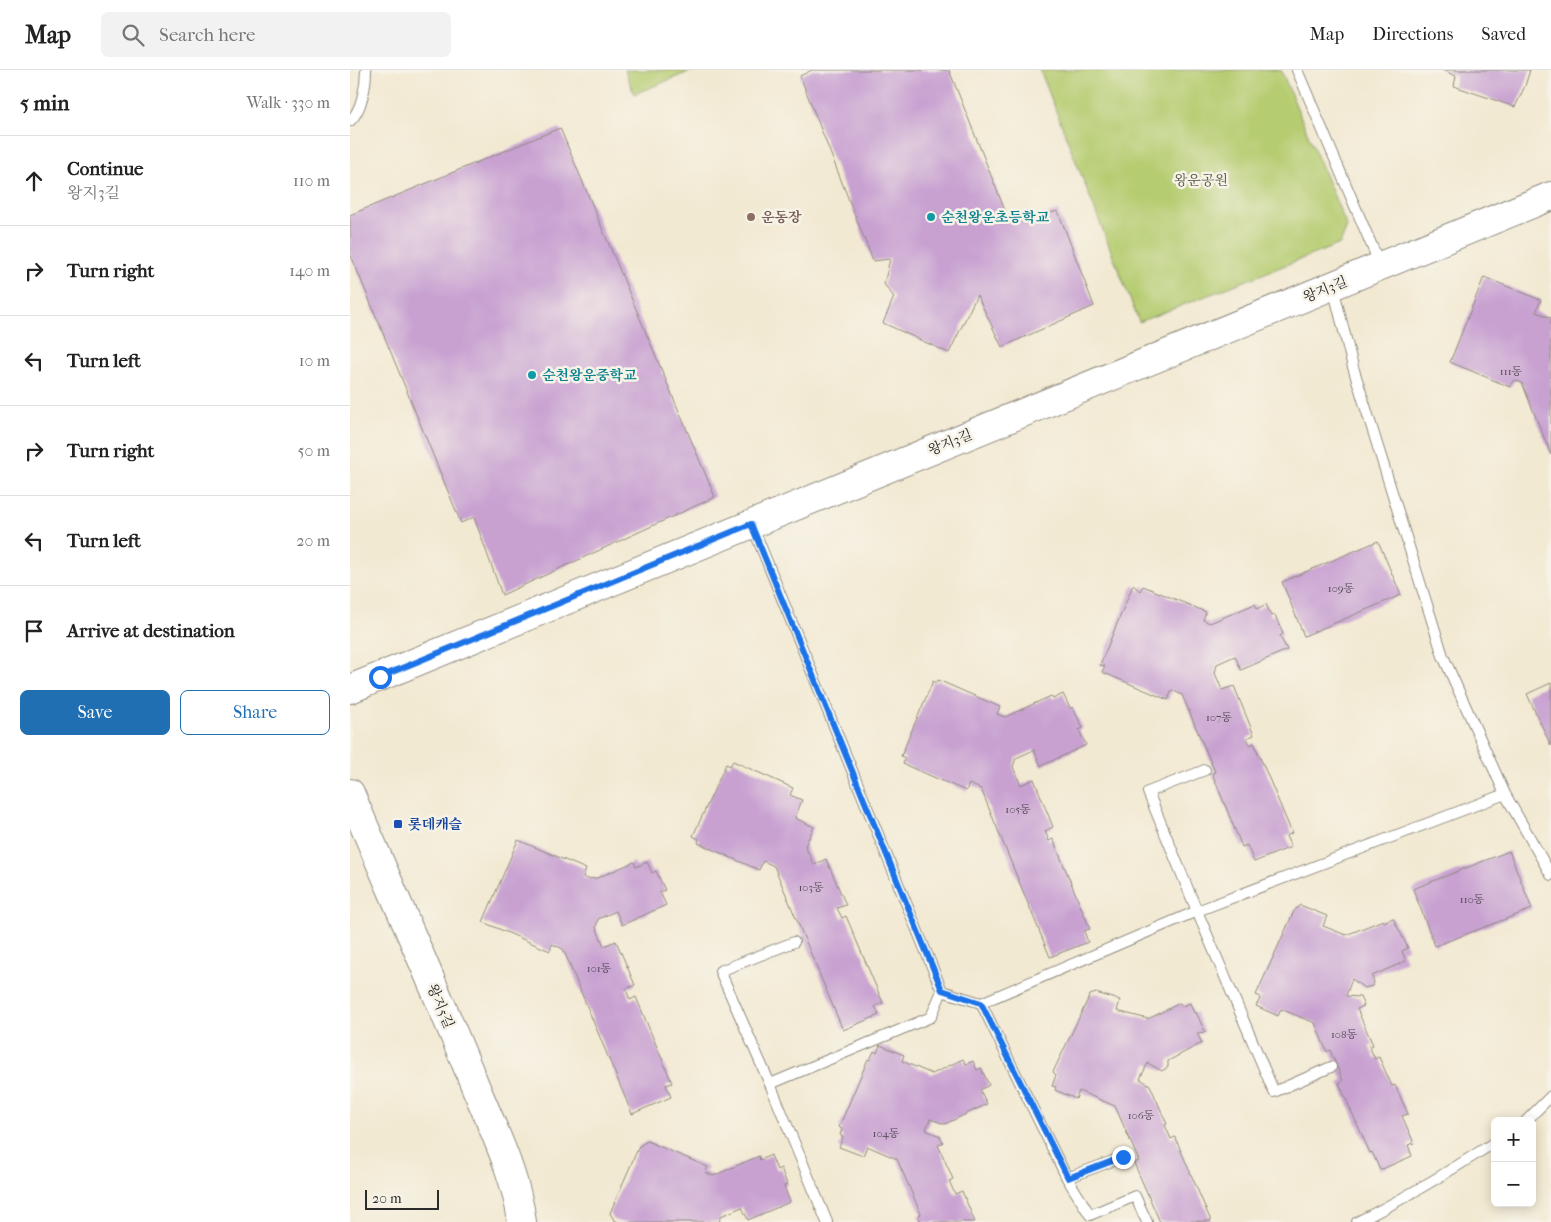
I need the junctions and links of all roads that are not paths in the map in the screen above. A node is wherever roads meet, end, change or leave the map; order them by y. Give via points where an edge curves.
1 (366, 70) edge
2 (1297, 70) edge
3 (350, 121) edge
4 (1551, 196) edge
5 (1380, 266) junction
6 (1332, 286) junction
7 (751, 524) junction
8 (350, 689) edge
9 (1205, 770) dead end
10 (350, 793) edge
11 (1505, 794) junction
12 (1551, 875) edge
13 (1197, 910) junction
14 (794, 942) dead end
15 (942, 990) junction
16 (981, 1003) junction
17 (1332, 1067) dead end
18 (770, 1084) junction
19 (1551, 1096) edge
20 (1530, 1117) edge
21 (1491, 1145) edge
22 (1123, 1157) dead end
23 (1068, 1178) junction
24 (522, 1222) edge
25 (827, 1222) edge
26 (1147, 1222) edge
27 (1357, 1222) edge

1 - 3 lane via 366,85
2 - 5 lane
4 - 5 street, 왕지3길
5 - 6 street, 왕지3길
6 - 7 street, 왕지3길
6 - 11 lane via 1353,367 1443,656
7 - 8 street, 왕지3길
7 - 15 lane
9 - 13 lane via 1148,792
10 - 24 street, 왕지5길 via 468,1067 504,1157
11 - 12 lane
11 - 13 lane
13 - 16 lane
13 - 17 lane via 1274,1092
14 - 18 lane via 720,970
15 - 16 lane
15 - 18 lane via 931,1017
16 - 23 lane
18 - 25 lane
19 - 20 lane
21 - 27 lane via 1389,1207
22 - 23 lane
23 - 26 lane via 1090,1215 1135,1196

